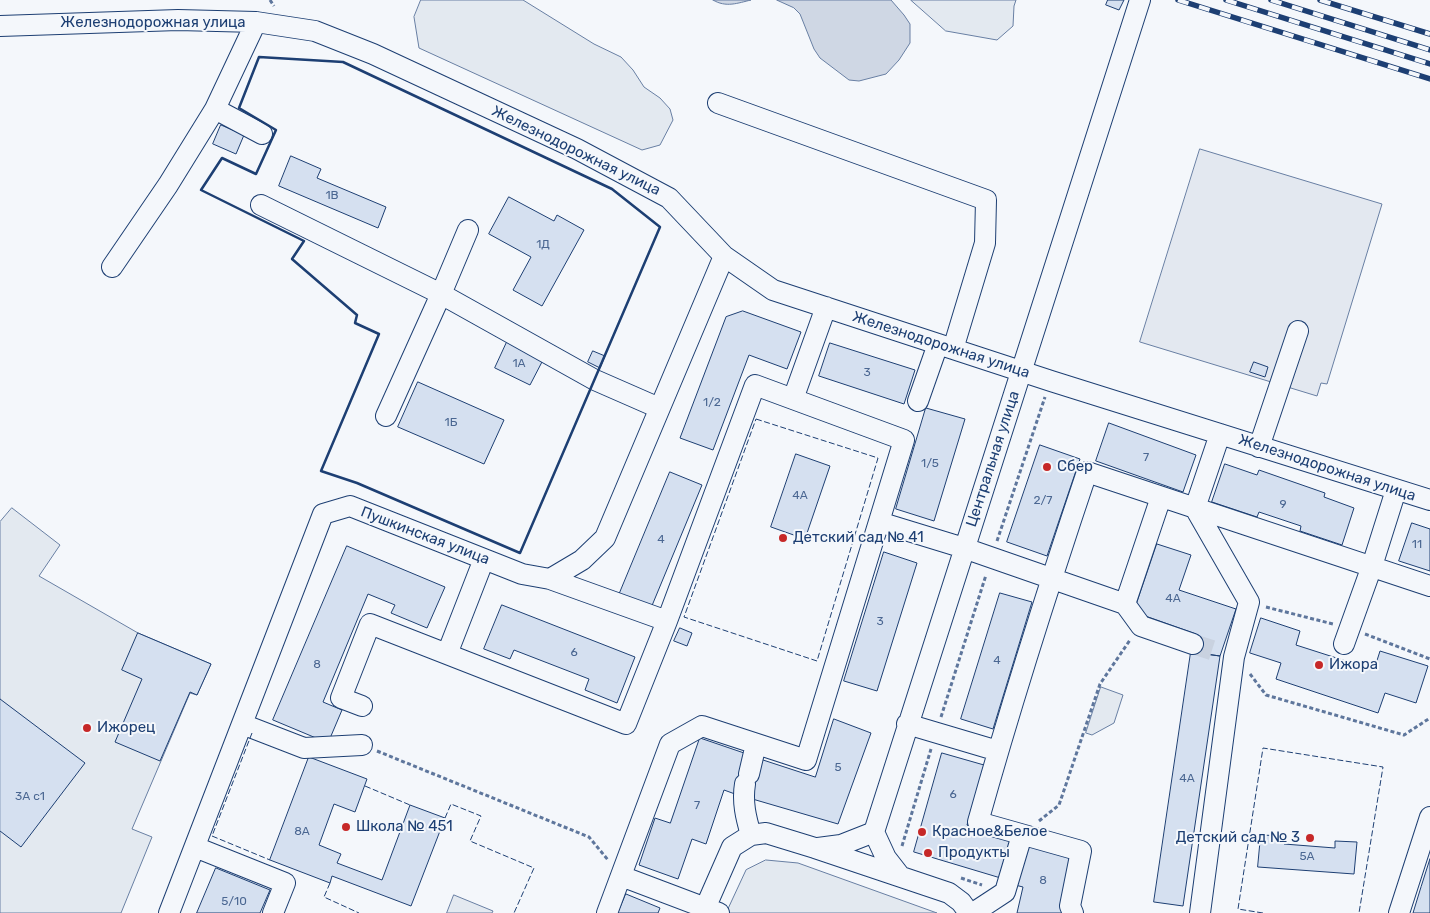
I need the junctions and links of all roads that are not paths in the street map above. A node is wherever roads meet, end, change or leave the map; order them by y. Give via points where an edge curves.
1 (1140, 0) edge
2 (256, 22) junction
3 (0, 26) edge
4 (718, 103) dead end
5 (215, 109) junction
6 (262, 134) dead end
7 (261, 205) dead end
8 (468, 230) dead end
9 (724, 256) junction
10 (112, 267) dead end
11 (441, 294) junction
12 (826, 307) junction
13 (1298, 331) dead end
14 (946, 346) junction
15 (1022, 372) junction
16 (793, 400) junction
17 (918, 401) dead end
18 (659, 408) junction
19 (386, 416) dead end
20 (1220, 434) junction
21 (1260, 447) junction
22 (1396, 490) junction
23 (1161, 497) junction
24 (1430, 500) edge
25 (1195, 508) junction
26 (879, 522) junction
27 (964, 548) junction
28 (484, 559) junction
29 (1372, 566) junction
30 (1051, 577) junction
31 (550, 578) junction
32 (1430, 586) edge
33 (1125, 604) junction
34 (667, 621) junction
35 (1346, 636) road end
36 (1193, 644) tunnel mouth
37 (447, 654) junction
38 (362, 706) dead end
39 (242, 724) junction
40 (907, 724) junction
41 (756, 744) junction
42 (362, 746) road end
43 (998, 751) junction
44 (1430, 817) edge
45 (874, 832) junction
46 (751, 835) junction
47 (1022, 835) junction
48 (195, 847) junction
49 (815, 848) junction
50 (621, 876) junction
51 (900, 876) junction
52 (710, 911) edge
53 (169, 913) edge
54 (273, 913) edge
55 (607, 913) edge
56 (971, 913) edge
57 (1073, 913) edge
58 (1200, 913) edge
59 (1399, 913) edge

1 - 15 street, Центральная улица
2 - 3 street, Железнодорожная улица via 178,20
2 - 5 street
2 - 9 street, Железнодорожная улица via 315,31 373,54 577,149 669,198
4 - 14 street via 986,200 985,243
5 - 6 street
5 - 10 street
7 - 11 street
8 - 11 street
9 - 12 street, Железнодорожная улица via 773,290
9 - 18 street
11 - 18 street via 595,380
11 - 19 street
12 - 14 street, Железнодорожная улица
12 - 16 street
13 - 21 street
14 - 15 street, Железнодорожная улица
14 - 17 street
15 - 20 street, Железнодорожная улица
15 - 27 street, Центральная улица
16 - 26 street via 904,440
16 - 34 street via 755,385
18 - 31 street via 605,538 582,560
20 - 21 street, Железнодорожная улица
20 - 25 street
21 - 22 street, Железнодорожная улица
22 - 24 street, Железнодорожная улица
22 - 29 street
23 - 25 street
23 - 30 street via 1087,472
23 - 33 street
25 - 29 street
25 - 58 street via 1249,602 1230,655
26 - 27 street
26 - 41 street via 806,760
27 - 30 street
27 - 40 street, Центральная улица
28 - 31 street, Пушкинская улица via 522,574
28 - 37 street
28 - 39 street, Пушкинская улица via 350,506 323,514
29 - 32 street
29 - 35 street
30 - 33 street
30 - 43 street
31 - 34 street, Пушкинская улица
33 - 36 street via 1141,626
34 - 37 street via 626,724
37 - 38 street via 370,624 341,698
39 - 42 street via 304,748
39 - 48 street, Пушкинская улица
40 - 43 street
40 - 45 street, Центральная улица
41 - 46 street via 743,796
41 - 50 street via 702,726 670,744
43 - 47 street via 978,822
44 - 59 street
45 - 49 street via 841,845
45 - 51 street via 886,858
46 - 49 street via 766,833
46 - 52 street via 732,847
47 - 56 street via 1005,892
47 - 57 street via 1081,851 1070,906
48 - 53 street, Пушкинская улица
48 - 54 street via 285,883
49 - 51 street
50 - 52 street
50 - 55 street
51 - 56 street via 949,894

